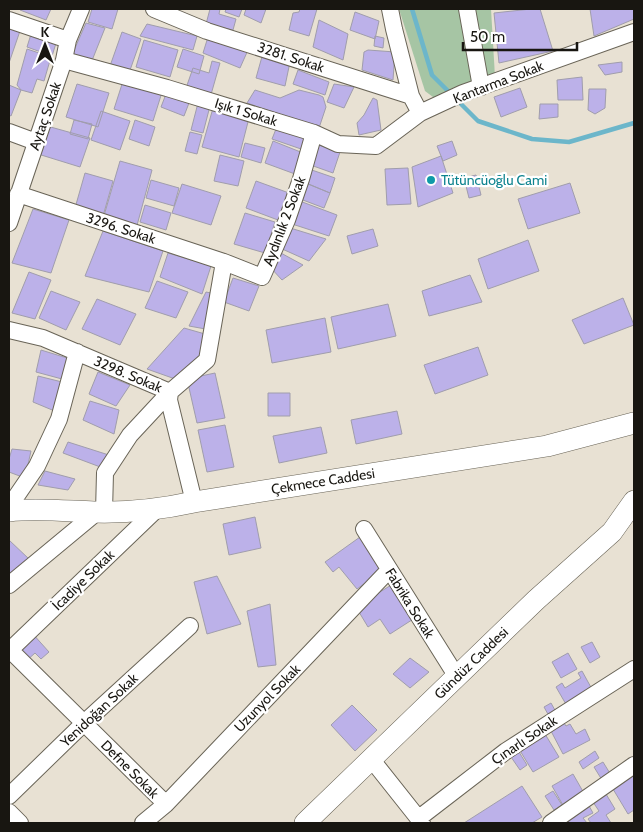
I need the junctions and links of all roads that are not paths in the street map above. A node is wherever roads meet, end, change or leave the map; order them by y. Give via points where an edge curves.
1 (81, 9) edge
2 (154, 9) edge
3 (390, 9) edge
4 (466, 9) edge
5 (9, 20) edge
6 (634, 32) edge
7 (68, 40) junction
8 (64, 60) junction
9 (481, 87) junction
10 (411, 96) junction
11 (420, 114) junction
12 (9, 132) edge
13 (314, 133) junction
14 (36, 142) junction
15 (18, 194) junction
16 (9, 218) edge
17 (224, 262) junction
18 (9, 330) edge
19 (77, 352) junction
20 (170, 392) junction
21 (634, 423) edge
22 (634, 501) edge
23 (194, 502) junction
24 (9, 507) edge
25 (157, 509) junction
26 (9, 511) edge
27 (100, 512) junction
28 (364, 530) dead end
29 (389, 570) junction
30 (9, 585) edge
31 (190, 626) dead end
32 (9, 650) edge
33 (634, 669) edge
34 (457, 677) junction
35 (84, 723) junction
36 (372, 760) junction
37 (634, 765) edge
38 (9, 796) edge
39 (166, 804) junction
40 (9, 812) edge
41 (421, 821) edge
42 (20, 823) edge
43 (143, 823) edge
44 (305, 823) edge
45 (551, 823) edge

1 - 7 street, Aytaç Sokak
2 - 10 street, 3281. Sokak via 207,31
3 - 10 street
4 - 9 street
5 - 7 street
6 - 9 street, Kantarma Sokak
7 - 8 street, Aytaç Sokak
8 - 13 street, Işık 1 Sokak
8 - 14 street, Aytaç Sokak
9 - 11 street, Kantarma Sokak
10 - 11 street
11 - 13 street, Işık 1 Sokak via 376,146 338,144
12 - 14 street
13 - 17 street, Aydınlık 2 Sokak via 287,220 262,276
14 - 15 street, Aytaç Sokak
15 - 16 street, Aytaç Sokak
15 - 17 street, 3296. Sokak
17 - 20 street via 207,360
18 - 19 street, 3298. Sokak via 43,338
19 - 20 street, 3298. Sokak
19 - 24 street via 59,420 37,466
20 - 23 street, 3298. Sokak via 169,400
20 - 27 street via 130,435 104,473
21 - 23 main road, Çekmece Caddesi via 547,446
22 - 34 main road, Gündüz Caddesi via 612,532
23 - 25 main road, Çekmece Caddesi
25 - 27 main road, Çekmece Caddesi
25 - 32 street, İcadiye Sokak
26 - 27 main road, Çekmece Caddesi
27 - 30 street
28 - 29 street, Fabrika Sokak
29 - 34 street, Fabrika Sokak
29 - 39 street, Uzunyol Sokak
31 - 35 street, Yenidoğan Sokak
32 - 35 street, Defne Sokak
33 - 41 street, Çınarlı Sokak via 506,751
34 - 36 main road, Gündüz Caddesi
35 - 38 street, Yenidoğan Sokak
35 - 39 street, Defne Sokak
36 - 41 street
36 - 44 main road, Gündüz Caddesi
37 - 45 street
39 - 43 street, Uzunyol Sokak
40 - 42 street

